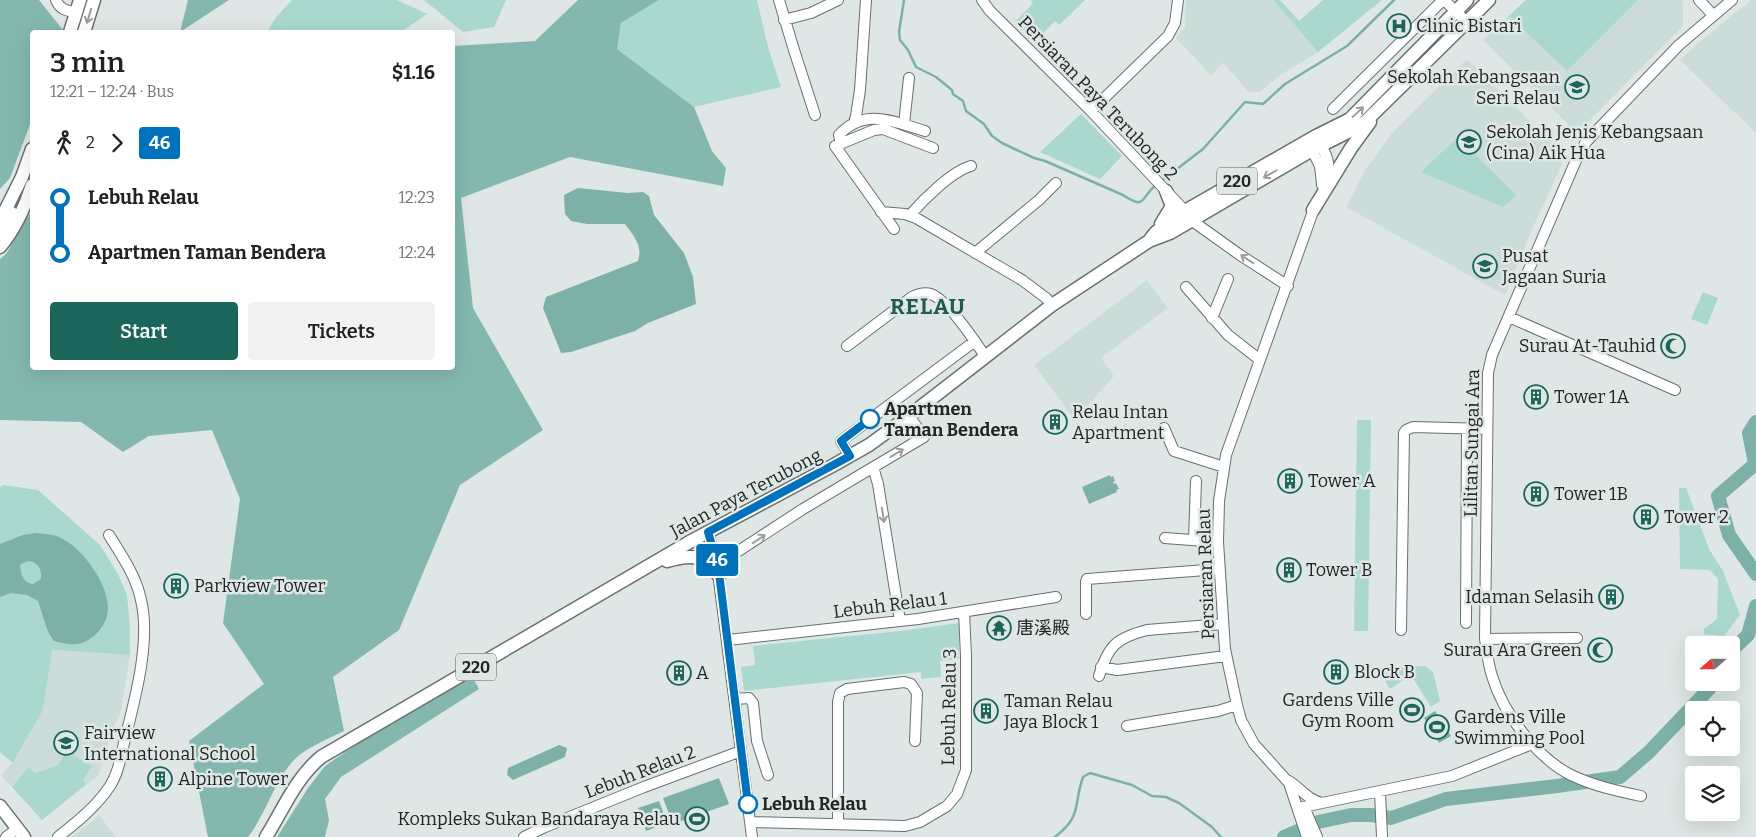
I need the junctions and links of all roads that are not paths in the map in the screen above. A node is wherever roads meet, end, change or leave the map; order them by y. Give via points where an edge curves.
1 (56, 0) edge
2 (94, 0) edge
3 (779, 0) edge
4 (838, 0) edge
5 (866, 0) edge
6 (982, 0) edge
7 (1178, 0) edge
8 (1444, 0) edge
9 (1467, 0) edge
10 (1489, 0) edge
11 (1699, 0) edge
12 (1732, 0) edge
13 (78, 6) edge
14 (1456, 11) junction
15 (1713, 15) junction
16 (784, 20) junction
17 (1467, 22) junction
18 (71, 30) edge
19 (85, 30) edge
20 (909, 78) dead end
21 (1382, 106) junction
22 (1333, 109) dead end
23 (1091, 111) junction
24 (816, 114) dead end
25 (854, 123) junction
26 (904, 124) junction
27 (925, 131) dead end
28 (1314, 143) junction
29 (838, 145) junction
30 (933, 148) dead end
31 (30, 155) edge
32 (971, 166) dead end
33 (30, 177) edge
34 (1056, 183) dead end
35 (1164, 189) junction
36 (30, 192) edge
37 (4, 210) edge
38 (1314, 210) junction
39 (881, 212) junction
40 (910, 215) junction
41 (1188, 216) junction
42 (0, 220) edge
43 (894, 229) dead end
44 (0, 236) edge
45 (1152, 237) junction
46 (0, 247) edge
47 (975, 253) junction
48 (1228, 279) dead end
49 (1288, 286) junction
50 (1186, 287) dead end
51 (1052, 305) junction
52 (1509, 317) junction
53 (1212, 318) junction
54 (975, 341) junction
55 (847, 346) dead end
56 (985, 356) junction
57 (1260, 360) junction
58 (1675, 390) dead end
59 (909, 416) junction
60 (1164, 428) dead end
61 (1467, 429) junction
62 (1487, 429) junction
63 (850, 456) junction
64 (872, 467) junction
65 (1224, 468) junction
66 (1196, 482) dead end
67 (708, 532) junction
68 (109, 536) dead end
69 (1165, 538) dead end
70 (1194, 540) junction
71 (1218, 542) junction
72 (647, 567) junction
73 (1219, 569) junction
74 (718, 570) junction
75 (1056, 598) dead end
76 (964, 612) junction
77 (1086, 614) dead end
78 (900, 622) junction
79 (1466, 623) dead end
80 (1223, 624) junction
81 (1401, 630) dead end
82 (1577, 638) dead end
83 (1485, 639) junction
84 (728, 640) junction
85 (1226, 656) junction
86 (735, 699) junction
87 (1237, 705) junction
88 (1127, 726) dead end
89 (915, 741) dead end
90 (1532, 744) junction
91 (741, 751) junction
92 (768, 775) dead end
93 (1284, 778) junction
94 (1380, 792) junction
95 (1641, 796) dead end
96 (1322, 804) junction
97 (0, 806) edge
98 (1301, 808) junction
99 (750, 822) junction
100 (838, 824) junction
101 (21, 833) edge
102 (6, 837) edge
103 (58, 837) edge
104 (266, 837) edge
105 (524, 837) edge
106 (752, 837) edge
107 (1307, 837) edge
108 (1317, 837) edge
109 (1382, 837) edge

1 - 13 street via 66,11
2 -> 19 main road
3 - 16 street
4 - 16 street via 811,13
5 - 25 street via 860,90
6 - 23 street, Persiaran Paya Terubong 2
7 - 23 street via 1175,23 1168,36
8 - 14 street
8 - 22 street
9 - 14 main road, Jalan Paya Terubong / 220
10 - 17 main road, Jalan Paya Terubong / 220
11 - 15 street
12 - 15 street, Lilitan Sungai Ara
13 - 18 main road
14 - 17 street
28 -> 14 main road, Jalan Paya Terubong / 220 via 1358,112
15 - 52 street, Lilitan Sungai Ara via 1679,44 1586,142
16 - 24 street
17 - 21 main road, Jalan Paya Terubong / 220
20 - 26 street
21 - 28 main road, Jalan Paya Terubong / 220 via 1358,126
21 - 38 main road via 1351,148
23 - 35 street, Persiaran Paya Terubong 2
25 - 26 street via 878,118
25 - 29 street via 839,136
26 - 27 street
28 - 38 street, Persiaran Relau via 1329,167
28 - 41 main road, Jalan Paya Terubong / 220
29 - 30 street via 874,130 883,130
29 - 39 street
31 - 37 main road
32 - 40 street via 960,170 924,199
33 - 44 main road
34 - 47 street
35 - 41 street, Persiaran Paya Terubong 2
35 - 45 main road via 1172,206
36 - 46 main road via 26,205
37 - 42 main road
38 - 49 street, Persiaran Relau
39 - 40 street
39 - 43 street
40 - 47 street
41 - 45 main road, Jalan Paya Terubong / 220 via 1168,234
49 -> 41 street, Persiaran Paya Terubong 2
45 - 51 main road, Jalan Paya Terubong / 220
47 - 51 street via 1034,289
48 - 53 street
49 - 57 street, Persiaran Relau
50 - 53 street
51 - 56 main road, Jalan Paya Terubong / 220
52 - 58 street
52 - 62 street, Lilitan Sungai Ara via 1489,366
53 - 57 street
54 - 55 street via 941,300 924,293 912,297
54 - 56 street
54 - 63 street, Jalan Paya Terubong via 841,441
56 - 59 main road, Jalan Paya Terubong / 220
57 - 65 street, Persiaran Relau
59 - 63 main road, Jalan Paya Terubong / 220
64 -> 59 street via 924,437
60 - 65 street via 1174,451
61 - 62 street
61 - 79 street, Lilitan Sungai Ara
61 - 81 street via 1412,427 1404,433
62 - 83 street, Lilitan Sungai Ara
63 - 67 main road, Jalan Paya Terubong / 220
74 -> 64 street via 803,509
64 -> 78 street via 878,484
65 - 71 street, Persiaran Relau
66 - 70 street
67 - 72 main road, Jalan Paya Terubong / 220
67 - 74 street
68 - 103 street via 124,560 141,599 144,623 142,656 122,756 111,784 94,807
69 - 70 street
70 - 71 street
71 - 73 street, Persiaran Relau
72 - 74 main road via 690,556 704,560
72 - 104 main road, Jalan Paya Terubong / 220 via 321,757 299,779
73 - 77 street via 1087,579
73 - 80 street, Persiaran Relau
74 - 84 street
75 - 76 street, Lebuh Relau 1
76 - 78 street, Lebuh Relau 1
76 - 100 street, Lebuh Relau 3 via 966,770 956,794 947,806 912,824
78 - 84 street, Lebuh Relau 1
80 - 85 street, Persiaran Relau
80 - 85 street via 1139,633 1114,645 1108,651 1100,672
82 - 83 street
83 - 90 street, Lilitan Sungai Ara via 1499,695
84 - 86 street
85 - 87 street, Persiaran Relau
86 - 91 street
86 - 92 street via 749,698 753,703 757,741
87 - 88 street
87 - 93 street, Persiaran Relau via 1254,744
89 - 100 street via 916,693 911,684 904,682 840,692
90 - 94 street via 1458,774
90 - 95 street, Lilitan Sungai Ara via 1548,760 1570,774 1592,784
91 - 99 street
91 - 105 street, Lebuh Relau 2
93 - 96 street via 1310,799
93 - 98 street, Persiaran Relau
94 - 96 street
94 - 109 street
96 - 98 street
97 - 101 main road
98 - 107 street
98 - 108 street
99 - 100 street, Lebuh Relau 3
99 - 106 street
101 - 102 street

